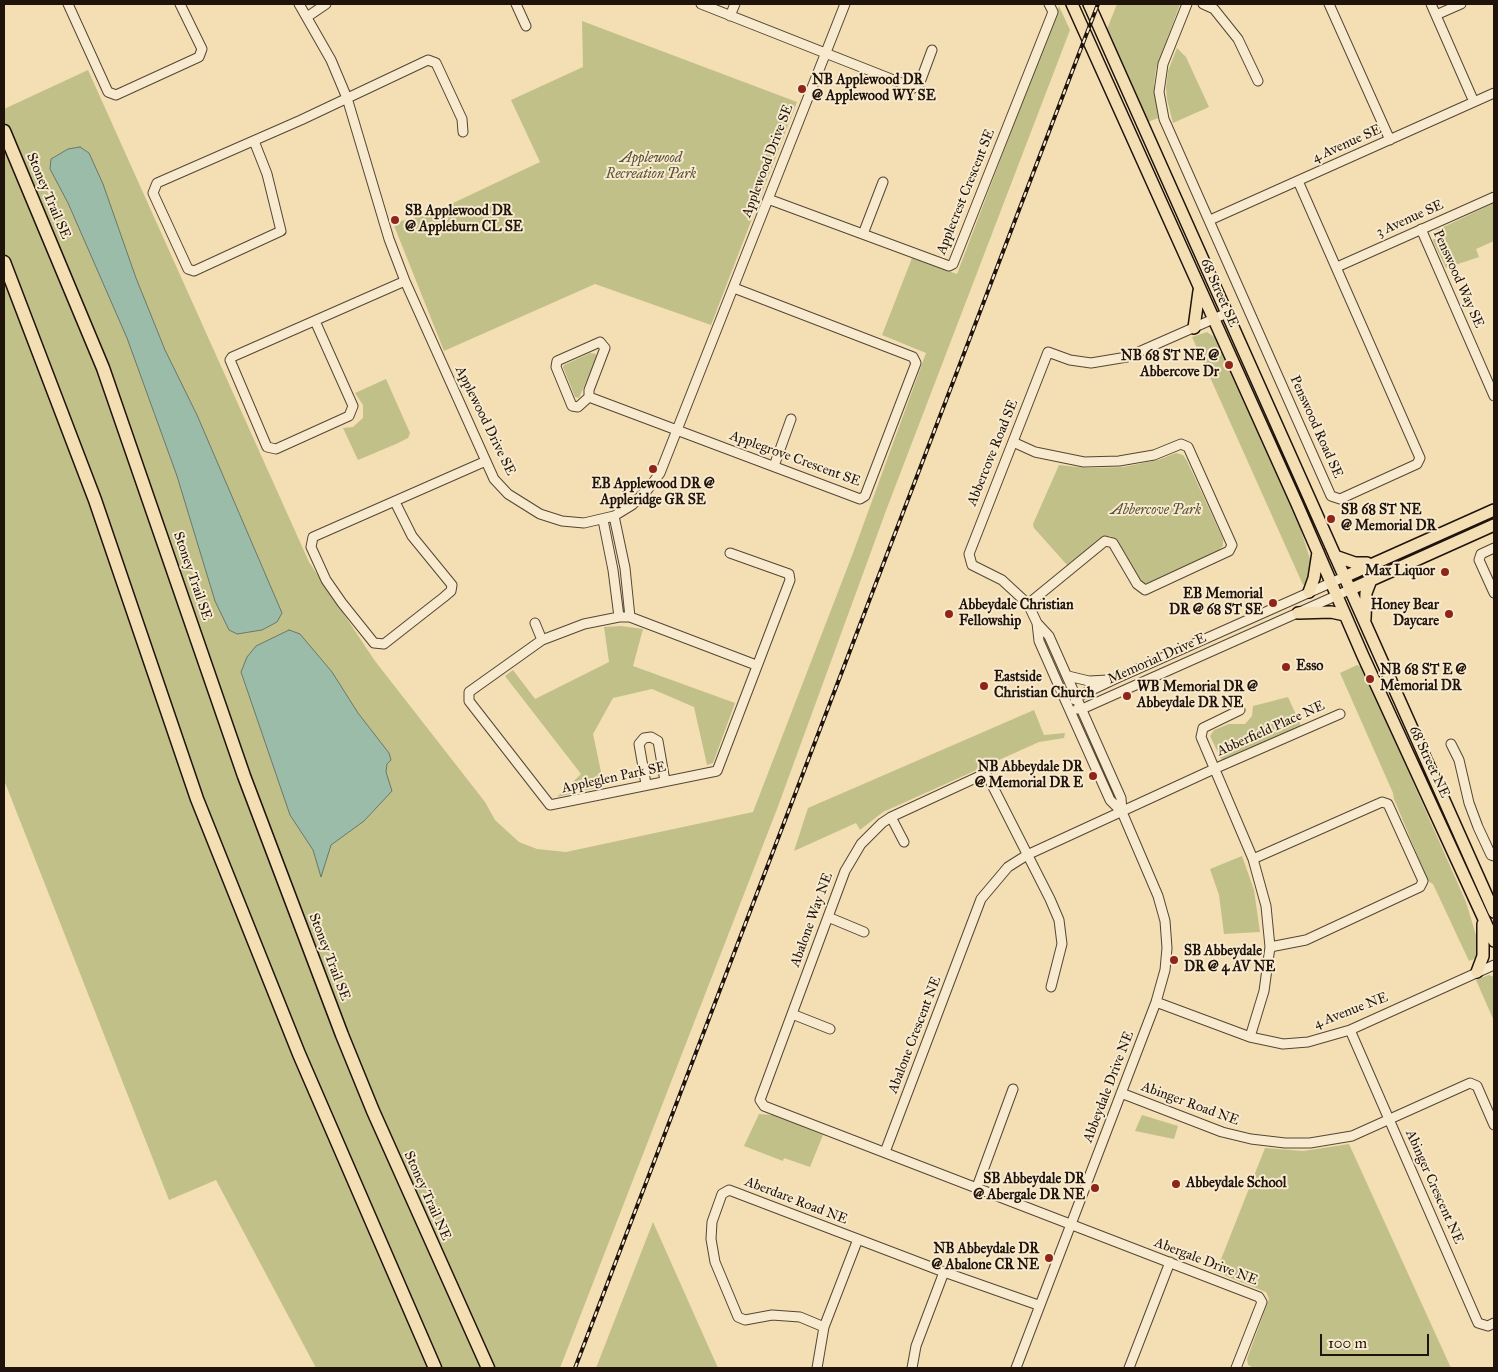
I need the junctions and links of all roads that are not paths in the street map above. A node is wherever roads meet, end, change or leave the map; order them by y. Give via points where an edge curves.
1 (68, 4) edge
2 (180, 4) edge
3 (299, 4) edge
4 (326, 4) edge
5 (516, 4) edge
6 (701, 4) edge
7 (735, 4) edge
8 (845, 4) edge
9 (1049, 4) edge
10 (1072, 4) edge
11 (1089, 4) edge
12 (1187, 4) edge
13 (1203, 4) edge
14 (1329, 4) edge
15 (1431, 4) edge
16 (1461, 4) edge
17 (1436, 15) junction
18 (307, 16) junction
19 (730, 16) junction
20 (526, 26) dead end
21 (932, 50) dead end
22 (826, 53) junction
23 (1258, 81) dead end
24 (1494, 93) edge
25 (347, 98) junction
26 (1474, 102) junction
27 (4, 131) edge
28 (463, 132) dead end
29 (1390, 140) junction
30 (254, 141) junction
31 (1298, 181) junction
32 (883, 182) dead end
33 (1494, 197) edge
34 (768, 199) junction
35 (1210, 220) junction
36 (1421, 229) junction
37 (863, 234) junction
38 (4, 262) edge
39 (1337, 267) junction
40 (405, 281) junction
41 (1199, 286) junction
42 (734, 288) junction
43 (1227, 313) junction
44 (1214, 319) junction
45 (315, 321) junction
46 (1194, 328) junction
47 (1494, 396) edge
48 (589, 397) junction
49 (791, 419) dead end
50 (677, 429) junction
51 (1013, 442) junction
52 (486, 461) junction
53 (774, 466) junction
54 (394, 502) junction
55 (1494, 510) edge
56 (614, 516) junction
57 (602, 520) junction
58 (1494, 525) edge
59 (1494, 548) edge
60 (1318, 552) junction
61 (730, 553) dead end
62 (1335, 556) junction
63 (1377, 562) junction
64 (625, 568) junction
65 (613, 570) junction
66 (1344, 577) junction
67 (1371, 580) junction
68 (1331, 582) junction
69 (1350, 590) junction
70 (1309, 592) junction
71 (1494, 593) edge
72 (1337, 595) junction
73 (1028, 604) junction
74 (1298, 613) junction
75 (1345, 615) junction
76 (619, 617) junction
77 (630, 618) junction
78 (535, 623) dead end
79 (1037, 623) junction
80 (1366, 628) junction
81 (542, 640) junction
82 (756, 664) junction
83 (1068, 676) junction
84 (1115, 679) junction
85 (1077, 697) junction
86 (1069, 709) junction
87 (1082, 709) junction
88 (1240, 710) dead end
89 (1340, 714) dead end
90 (1451, 744) dead end
91 (1214, 769) junction
92 (665, 781) junction
93 (646, 784) junction
94 (1122, 812) junction
95 (891, 817) junction
96 (904, 842) dead end
97 (1027, 855) junction
98 (1494, 856) edge
99 (1253, 859) junction
100 (1494, 912) edge
101 (1482, 914) junction
102 (828, 917) junction
103 (864, 932) dead end
104 (1494, 941) edge
105 (1270, 946) junction
106 (1494, 965) edge
107 (1477, 972) junction
108 (1051, 986) dead end
109 (1156, 1002) junction
110 (792, 1014) junction
111 (830, 1029) dead end
112 (1350, 1030) junction
113 (342, 1035) joint
114 (1250, 1037) junction
115 (1013, 1089) dead end
116 (1121, 1093) junction
117 (1389, 1120) junction
118 (1494, 1125) edge
119 (886, 1152) junction
120 (977, 1187) junction
121 (1072, 1224) junction
122 (858, 1239) junction
123 (1170, 1262) junction
124 (944, 1272) junction
125 (1038, 1305) junction
126 (1494, 1323) edge
127 (824, 1326) junction
128 (435, 1368) edge
129 (488, 1368) edge
130 (817, 1368) edge
131 (912, 1368) edge
132 (1016, 1368) edge
133 (1129, 1368) edge
134 (1237, 1368) edge

1 - 2 street via 108,92 116,95 199,57 202,49
3 - 18 street, Applewood Drive SE
4 - 18 street
5 - 20 street
6 - 19 street
7 - 19 street
8 - 22 street, Applewood Drive SE
9 - 37 street, Applecrest Crescent SE via 1053,12 953,264 949,266
10 - 41 main road, 68 Street SE
11 - 43 main road, 68 Street SE
12 - 35 street via 1163,64 1159,92 1164,119
13 - 23 street via 1214,9 1238,39
14 - 29 street
15 - 17 street
16 - 17 street
17 - 26 street
18 - 25 street, Applewood Drive SE
19 - 22 street
21 - 22 street via 919,85 914,88
22 - 34 street, Applewood Drive SE
24 - 26 street, 4 Avenue SE
25 - 28 street via 428,60 436,63 462,119
25 - 30 street
25 - 40 street, Applewood Drive SE via 389,239
26 - 29 street, 4 Avenue SE
27 - 113 highway, Stoney Trail SE via 102,368 244,776
29 - 31 street, 4 Avenue SE
30 - 30 street via 157,183 153,193 188,269 194,271 280,231 267,174
31 - 35 street, 4 Avenue SE
31 - 39 street, Penswood Road SE
32 - 37 street
33 - 36 street, 3 Avenue SE
34 - 37 street, Applecrest Crescent SE
34 - 42 street, Applewood Drive SE
35 - 39 street, Penswood Road SE via 1331,496 1340,499 1417,464 1420,458
36 - 39 street, 3 Avenue SE
36 - 47 street, Penswood Way SE
38 - 128 highway via 95,500 197,800 299,1054
40 - 45 street
40 - 52 street, Applewood Drive SE
41 - 44 main road, 68 Street SE
41 - 46 main road
42 - 50 street, Applewood Drive SE
42 - 53 street, Applegrove Crescent SE via 913,357 916,363 865,496 860,499
43 - 44 street
43 - 62 main road, 68 Street SE
44 - 46 street
44 - 60 main road, 68 Street SE
45 - 45 street via 230,360 267,448 276,449 349,416 353,406
46 - 51 street, Abbercove Road SE via 1127,357 1106,361 1077,361 1048,352
48 - 48 street via 578,407 572,406 556,367 557,361 600,342 605,348
48 - 50 street, Applegrove Crescent SE
49 - 53 street
50 - 53 street, Applegrove Crescent SE
50 - 56 street, Applewood Drive SE via 660,473 632,504
51 - 73 street, Abbercove Road SE via 969,554 972,565 1002,580
51 - 73 street via 1035,452 1084,462 1128,460 1154,455 1181,444 1188,447 1232,545 1229,551 1145,590 1137,584 1113,543 1105,541
52 - 54 street
52 - 57 street, Applewood Drive SE via 494,479 508,494 540,514 576,522
54 - 54 street via 313,537 311,547 326,580 342,603 374,642 384,644 451,591 452,585 412,536
55 - 63 main road, Memorial Drive E
56 - 57 street, Applewood Drive SE
56 - 64 street
57 - 65 street
58 - 67 main road, Memorial Drive E
59 - 71 street via 1481,554 1480,560
60 - 68 main road, 68 Street SE
60 - 70 main road
61 - 82 street via 789,574 790,580
62 - 63 main road via 1355,564
62 - 66 main road, 68 Street SE
63 - 66 main road, Memorial Drive E
64 - 65 street
64 - 77 street
65 - 76 street
66 - 68 street, Memorial Drive E
66 - 69 main road, 68 Street NE
67 - 69 main road, Memorial Drive E
67 - 80 main road via 1366,593
68 - 70 street, Memorial Drive E
68 - 72 main road, 68 Street SE
69 - 72 street, Memorial Drive E
69 - 80 main road, 68 Street NE
70 - 84 street, Memorial Drive E
72 - 74 street, Memorial Drive E
72 - 75 main road, 68 Street NE
73 - 79 street
74 - 75 main road
74 - 87 street, Memorial Drive E
75 - 101 main road, 68 Street NE
76 - 77 street, Appleglen Park SE
76 - 81 street, Appleglen Park SE via 584,624
77 - 82 street, Appleglen Park SE
78 - 81 street
79 - 83 street, Abbeydale Drive NE via 1050,636
79 - 86 street, Abbeydale Drive NE via 1039,641
80 - 100 main road, 68 Street NE
81 - 93 street, Appleglen Park SE via 469,692 469,701 550,806
82 - 92 street, Appleglen Park SE via 717,771
83 - 84 street via 1096,682
83 - 85 street, Abbeydale Drive NE
84 - 85 street, Memorial Drive E
85 - 86 street
85 - 87 street, Abbeydale Drive NE
86 - 87 street, Memorial Drive E
86 - 94 street, Abbeydale Drive NE via 1110,800
87 - 94 street, Abbeydale Drive NE via 1121,798
88 - 91 street via 1204,728 1201,737
89 - 91 street, Abberfield Place NE
90 - 98 street via 1459,760 1478,827
91 - 94 street, Abberfield Place NE
91 - 99 street
92 - 93 street, Appleglen Park SE
92 - 93 street via 658,741 644,738 639,744
94 - 97 street, Abalone Crescent NE
94 - 109 street, Abbeydale Drive NE via 1158,896 1165,922 1165,970
95 - 96 street
95 - 97 street, Abalone Way NE via 982,775 988,777
95 - 102 street, Abalone Way NE via 857,851 845,871
97 - 108 street, Abalone Way NE via 1059,920 1062,944
97 - 119 street, Abalone Crescent NE via 1008,867 981,899
99 - 105 street via 1266,906
99 - 105 street via 1382,802 1388,804 1423,881 1420,888 1306,940
101 - 104 main road, 68 Street NE
101 - 107 main road via 1483,956
102 - 103 street
102 - 110 street, Abalone Way NE
105 - 114 street via 1264,991
106 - 107 street, 4 Avenue NE
107 - 112 street, 4 Avenue NE
109 - 114 street, 4 Avenue NE
109 - 116 street, Abbeydale Drive NE
110 - 111 street
110 - 119 street, Abalone Way NE via 760,1100 764,1106
112 - 114 street, 4 Avenue NE via 1308,1042 1283,1044
112 - 117 street
113 - 129 highway, Stoney Trail NE
115 - 120 street
116 - 117 street, Abinger Road NE via 1222,1132 1285,1143 1310,1143 1352,1136
116 - 121 street, Abbeydale Drive NE
117 - 118 street, Abinger Crescent NE via 1470,1083 1477,1086
117 - 126 street, Abinger Crescent NE via 1478,1323 1488,1326
119 - 120 street
120 - 121 street
121 - 123 street, Abergale Drive NE
121 - 125 street, Abbeydale Drive NE
122 - 124 street, Aberdare Road NE
122 - 127 street
122 - 127 street, Aberdare Road NE via 729,1190 722,1194 712,1222 711,1239 715,1262 738,1317 744,1320 772,1315 800,1318
123 - 133 street
123 - 134 street, Abergale Drive NE via 1259,1297 1262,1302
124 - 125 street, Aberdare Road NE
124 - 131 street via 919,1338
125 - 132 street, Abbeydale Drive NE
127 - 130 street

